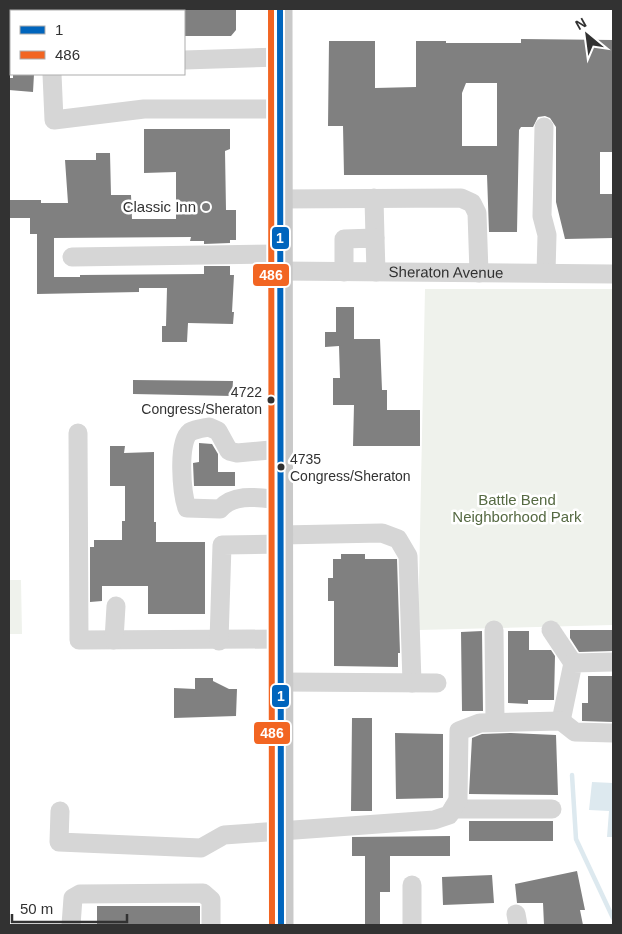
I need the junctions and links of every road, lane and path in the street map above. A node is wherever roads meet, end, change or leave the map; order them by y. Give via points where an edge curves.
1 (280, 9) edge
2 (280, 57) junction
3 (185, 60) edge
4 (52, 75) edge
5 (280, 109) junction
6 (544, 127) dead end
7 (280, 198) junction
8 (374, 198) junction
9 (374, 238) junction
10 (72, 257) dead end
11 (280, 263) junction
12 (344, 272) junction
13 (376, 272) junction
14 (479, 273) junction
15 (546, 273) junction
16 (613, 274) edge
17 (78, 433) dead end
18 (281, 449) junction
19 (281, 500) junction
20 (281, 539) junction
21 (116, 606) dead end
22 (494, 630) dead end
23 (551, 630) dead end
24 (281, 639) junction
25 (114, 640) junction
26 (220, 641) junction
27 (573, 662) junction
28 (613, 662) edge
29 (281, 682) junction
30 (412, 683) junction
31 (437, 683) dead end
32 (561, 721) junction
33 (495, 722) junction
34 (613, 733) edge
35 (453, 809) junction
36 (552, 809) dead end
37 (60, 811) dead end
38 (281, 830) junction
39 (412, 885) dead end
40 (71, 925) edge
41 (211, 925) edge
42 (281, 925) edge
43 (412, 925) edge

1 - 2 main road
2 - 3 street
2 - 5 main road
4 - 5 street via 54,120 144,108
5 - 7 main road
6 - 15 street via 542,216 547,234
7 - 8 street
7 - 11 main road
8 - 9 street
8 - 14 street via 461,198 472,203 477,213
9 - 12 street via 344,239
9 - 13 street
10 - 11 street, Sheraton Avenue
11 - 12 street, Sheraton Avenue
11 - 18 main road
12 - 13 street, Sheraton Avenue
13 - 14 street, Sheraton Avenue
14 - 15 street, Sheraton Avenue
15 - 16 street, Sheraton Avenue
17 - 25 street via 79,640
18 - 19 main road
18 - 19 street via 237,453 229,451 218,431 209,427 191,432 184,441 182,495 187,508 201,510 220,510 226,501 240,497
19 - 20 main road
20 - 24 main road
20 - 26 street via 222,545
20 - 30 street via 382,533 398,539 408,556
21 - 25 street
22 - 33 street
23 - 27 street
24 - 26 street
24 - 29 main road
25 - 26 street
27 - 28 street
27 - 32 street
29 - 30 street
29 - 38 main road
30 - 31 street
32 - 33 street
32 - 34 street via 575,732
33 - 35 street via 480,723 459,731 458,800
35 - 36 street
35 - 38 street via 449,816 434,820
37 - 38 street via 59,842 201,848 224,835
38 - 42 main road
39 - 43 street
40 - 41 street via 73,898 80,894 184,893 202,893 211,900

